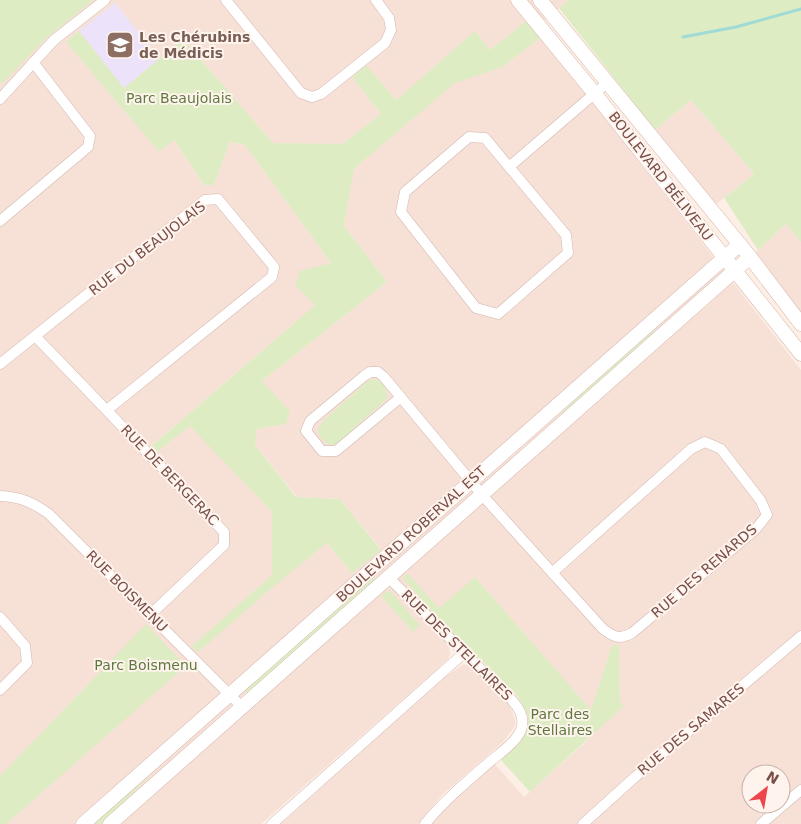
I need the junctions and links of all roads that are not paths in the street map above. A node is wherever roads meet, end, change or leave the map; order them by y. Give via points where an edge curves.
1 (105, 0) edge
2 (226, 0) edge
3 (376, 0) edge
4 (518, 0) edge
5 (540, 0) edge
6 (33, 62) junction
7 (608, 82) junction
8 (595, 94) junction
9 (0, 99) edge
10 (509, 167) junction
11 (0, 221) edge
12 (740, 244) junction
13 (725, 257) junction
14 (750, 257) junction
15 (736, 271) junction
16 (801, 324) edge
17 (35, 336) junction
18 (801, 354) edge
19 (0, 364) edge
20 (400, 397) junction
21 (107, 410) junction
22 (470, 481) junction
23 (0, 496) edge
24 (483, 496) junction
25 (552, 573) junction
26 (389, 578) junction
27 (150, 615) junction
28 (0, 618) edge
29 (801, 636) edge
30 (464, 653) junction
31 (0, 690) edge
32 (230, 694) junction
33 (242, 707) junction
34 (801, 790) edge
35 (82, 824) edge
36 (110, 824) edge
37 (272, 824) edge
38 (425, 824) edge
39 (583, 824) edge
40 (761, 824) edge

1 - 6 street via 54,40
2 - 3 street via 301,93 312,96 321,94 384,43 391,30 389,18
4 - 8 street, BOULEVARD BÉLIVEAU
5 - 7 street, BOULEVARD BÉLIVEAU
6 - 9 street
6 - 11 street via 90,136 88,147
7 - 8 street
7 - 12 street, BOULEVARD BÉLIVEAU
8 - 10 street
8 - 13 street, BOULEVARD BÉLIVEAU
10 - 10 street via 486,138 469,137 405,192 401,212 476,308 498,314 568,253 566,235
12 - 13 street, BOULEVARD ROBERVAL EST
12 - 14 street, BOULEVARD BÉLIVEAU
13 - 15 street, BOULEVARD BÉLIVEAU
13 - 22 street, BOULEVARD ROBERVAL EST
14 - 15 street, BOULEVARD ROBERVAL EST
14 - 16 street, BOULEVARD BÉLIVEAU
15 - 18 street, BOULEVARD BÉLIVEAU
15 - 24 street, BOULEVARD ROBERVAL EST
17 - 19 street, RUE DU BEAUJOLAIS
17 - 21 street, RUE DE BERGERAC
17 - 21 street, RUE DU BEAUJOLAIS via 205,200 218,199 274,267 272,277
20 - 20 street, RUE DES RENARDS via 336,451 322,451 306,431 310,421 370,372 384,376
20 - 22 street, RUE DES RENARDS
21 - 27 street, RUE DE BERGERAC via 224,532 224,545
22 - 24 street, RUE DES RENARDS
22 - 32 street, BOULEVARD ROBERVAL EST
23 - 27 street, RUE BOISMENU via 35,503 49,514
24 - 25 street, RUE DES RENARDS
24 - 26 street, BOULEVARD ROBERVAL EST
25 - 25 street, RUE DES RENARDS via 603,629 611,635 624,637 755,530 767,516 761,501 721,449 705,442 691,449
26 - 30 street, RUE DES STELLAIRES
26 - 33 street, BOULEVARD ROBERVAL EST
27 - 32 street, RUE BOISMENU
28 - 31 street via 25,646 27,663
29 - 39 street, RUE DES SAMARES
30 - 37 street
30 - 38 street, RUE DES STELLAIRES via 519,709 522,716 520,730 510,744 446,800
32 - 33 street, RUE BOISMENU
32 - 35 street, BOULEVARD ROBERVAL EST
33 - 36 street, BOULEVARD ROBERVAL EST
34 - 40 street

